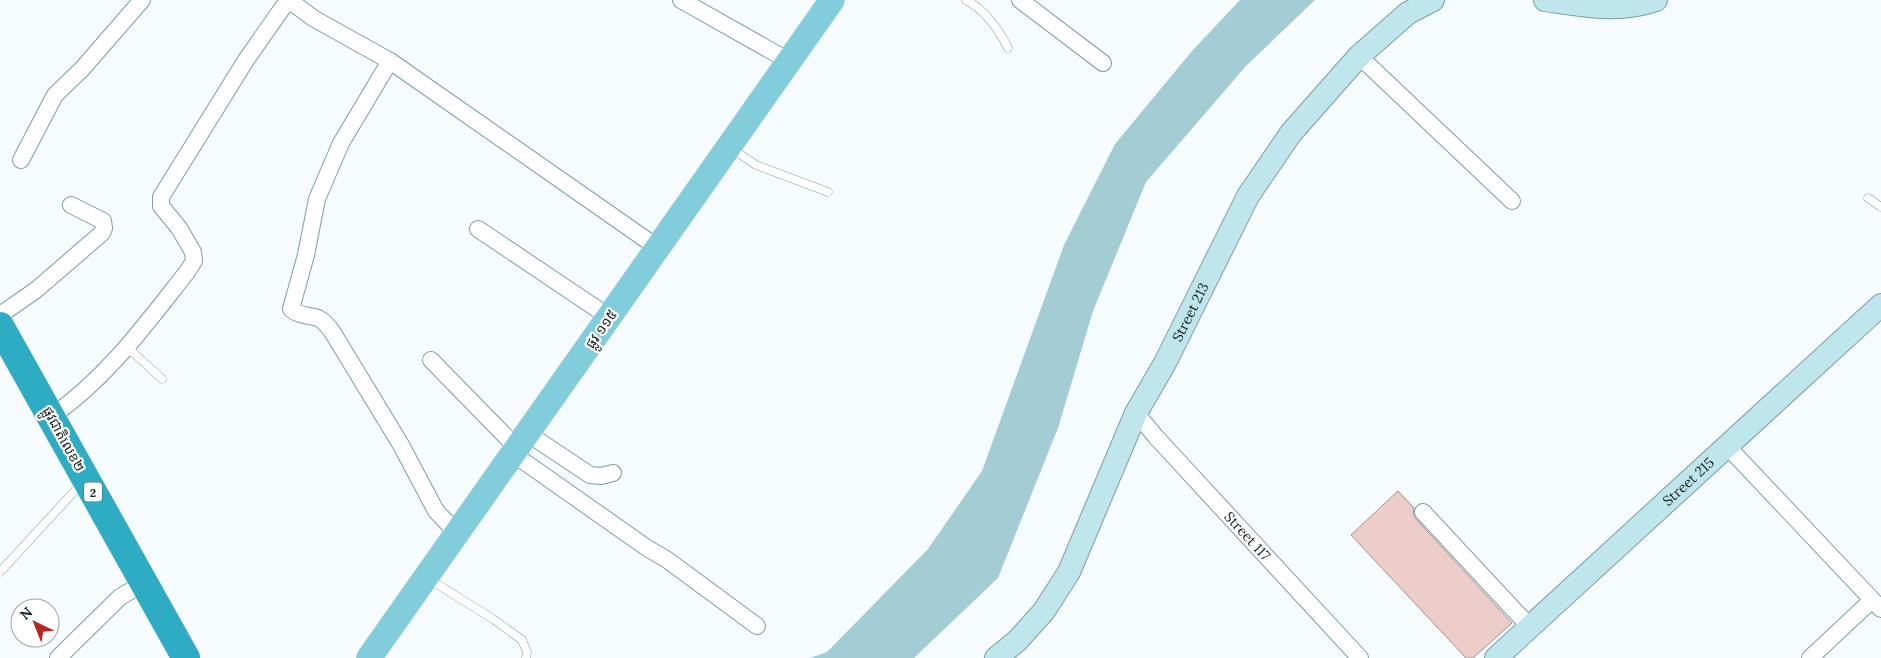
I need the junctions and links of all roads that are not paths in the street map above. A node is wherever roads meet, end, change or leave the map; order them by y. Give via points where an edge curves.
1 (142, 0) edge
2 (288, 0) edge
3 (681, 0) edge
4 (832, 0) edge
5 (966, 0) edge
6 (1020, 0) edge
7 (1433, 0) edge
8 (1545, 0) edge
9 (1656, 0) edge
10 (1008, 48) dead end
11 (1359, 56) junction
12 (390, 61) junction
13 (789, 61) junction
14 (1103, 63) dead end
15 (729, 147) junction
16 (21, 160) dead end
17 (828, 192) dead end
18 (1868, 198) dead end
19 (1512, 201) dead end
20 (71, 205) dead end
21 (1881, 207) edge
22 (478, 229) dead end
23 (658, 248) junction
24 (1881, 305) edge
25 (0, 315) edge
26 (610, 317) junction
27 (4, 343) edge
28 (127, 347) junction
29 (431, 360) dead end
30 (162, 379) dead end
31 (1136, 413) junction
32 (52, 416) junction
33 (518, 446) junction
34 (1727, 446) junction
35 (613, 473) dead end
36 (86, 479) junction
37 (1423, 512) dead end
38 (457, 533) junction
39 (0, 572) edge
40 (426, 577) junction
41 (144, 583) junction
42 (1877, 605) edge
43 (756, 626) dead end
44 (1530, 627) junction
45 (58, 658) edge
46 (186, 658) edge
47 (369, 658) edge
48 (526, 658) edge
49 (996, 658) edge
50 (1360, 658) edge
51 (1496, 658) edge
52 (1810, 658) edge

1 - 16 street via 55,95
2 - 12 street via 313,18
2 - 28 street via 246,60 161,196 161,206 188,241 194,260 188,272
3 - 13 street
4 - 13 main road, ផ្លូវ ១១៥
5 - 10 lane via 983,11
6 - 14 street
7 - 11 street, Street 213 via 1408,13
8 - 9 street via 1598,8 1640,5
11 - 19 street
11 - 31 street, Street 213 via 1291,133 1248,196 1165,363
12 - 23 street
12 - 38 street via 341,143 317,199 291,309 318,318 333,333 401,445 436,511
13 - 15 main road, ផ្លូវ ១១៥
15 - 17 lane via 756,165
15 - 23 main road, ផ្លូវ ១១៥
18 - 21 lane
20 - 25 street via 103,221 102,232 36,290
22 - 26 street
23 - 26 main road, ផ្លូវ ១១៥
24 - 34 street, Street 215
26 - 33 main road, ផ្លូវ ១១៥
27 - 32 highway, ផ្លូវជាតិលេខ២ / 2
28 - 30 lane
28 - 32 street via 108,369
29 - 33 street
31 - 49 street, Street 213 via 1069,572 1044,610 1017,642
31 - 50 street, Street 117
32 - 36 highway, ផ្លូវជាតិលេខ២ / 2
33 - 35 street via 590,475
33 - 38 main road, ផ្លូវ ១១៥
33 - 43 street via 519,458 666,559
34 - 42 street
34 - 44 street, Street 215
36 - 39 lane
36 - 41 highway, ផ្លូវជាតិលេខ២ / 2
37 - 44 street
38 - 40 main road, ផ្លូវ ១១៥
40 - 47 main road, ផ្លូវ ១១៥
40 - 48 lane via 522,640
41 - 45 street via 120,597
41 - 46 highway, ផ្លូវជាតិលេខ២ / 2
42 - 52 street
44 - 51 street, Street 215

